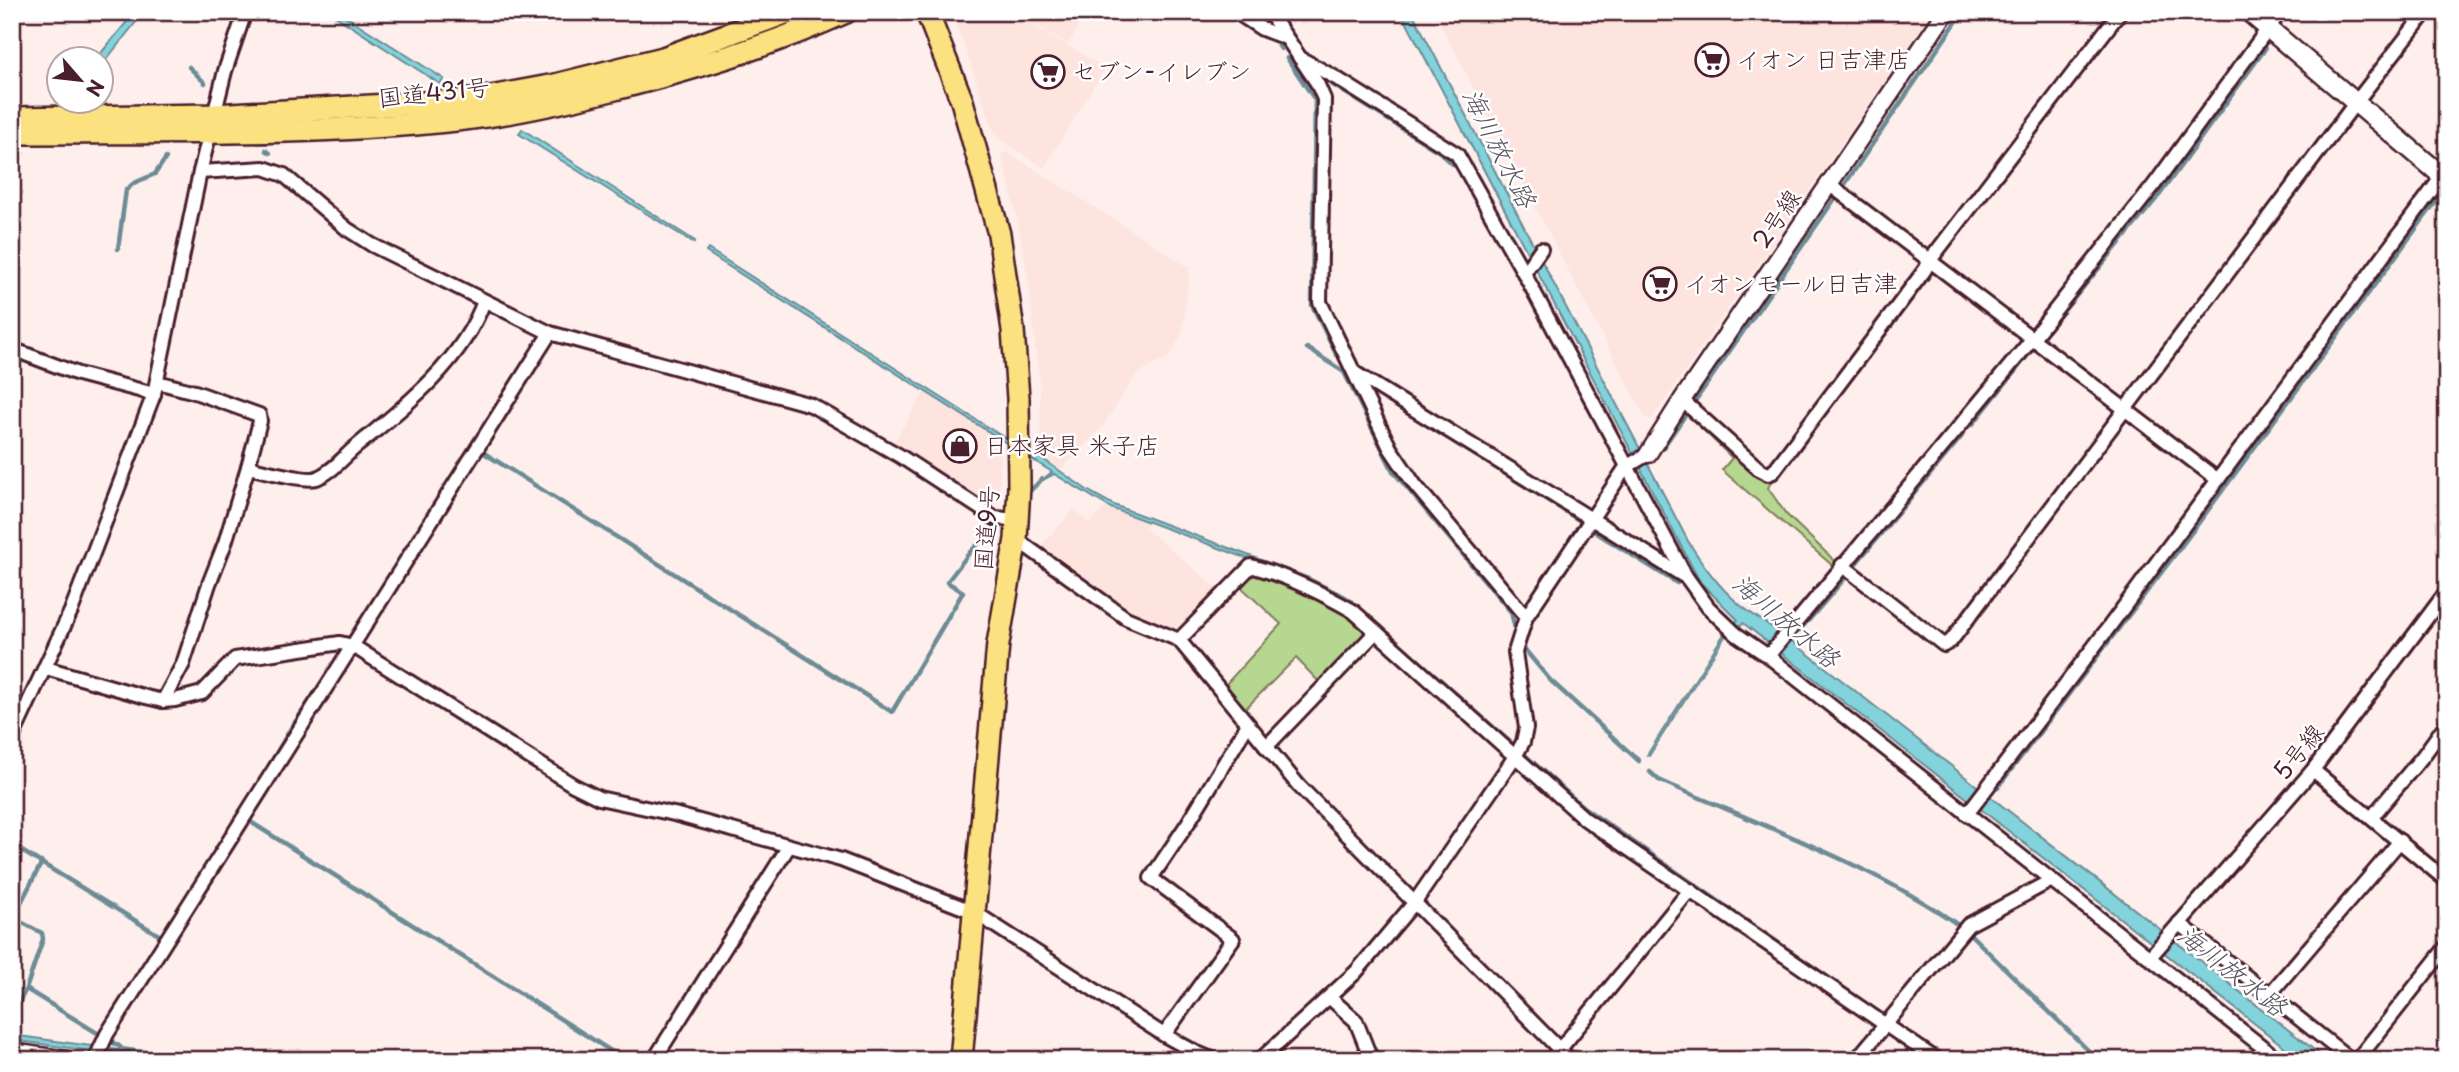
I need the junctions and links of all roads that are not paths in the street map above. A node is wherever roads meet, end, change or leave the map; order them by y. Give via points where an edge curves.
1 (245, 12) edge
2 (788, 12) edge
3 (846, 12) edge
4 (927, 12) edge
5 (1236, 12) edge
6 (1269, 12) edge
7 (1946, 12) edge
8 (2120, 12) edge
9 (2249, 12) edge
10 (2280, 12) edge
11 (2426, 12) edge
12 (2268, 27) junction
13 (1286, 38) junction
14 (1300, 58) junction
15 (2356, 102) junction
16 (12, 118) edge
17 (212, 123) junction
18 (12, 133) edge
19 (200, 173) junction
20 (2445, 176) edge
21 (1829, 184) junction
22 (1541, 249) dead end
23 (1931, 260) junction
24 (1525, 271) junction
25 (484, 301) junction
26 (550, 332) junction
27 (2033, 338) junction
28 (12, 349) edge
29 (1354, 373) junction
30 (155, 388) junction
31 (1682, 400) junction
32 (2126, 410) junction
33 (1648, 454) joint
34 (1629, 464) junction
35 (248, 467) junction
36 (2218, 480) junction
37 (1591, 521) junction
38 (1016, 530) junction
39 (1842, 565) junction
40 (1688, 578) junction
41 (2447, 591) edge
42 (1526, 617) junction
43 (1376, 632) junction
44 (1179, 640) junction
45 (353, 646) junction
46 (1770, 653) junction
47 (46, 668) junction
48 (163, 701) junction
49 (2447, 723) edge
50 (1248, 724) junction
51 (12, 738) edge
52 (1266, 747) junction
53 (1516, 755) junction
54 (2313, 770) junction
55 (1969, 811) junction
56 (2372, 817) junction
57 (2400, 841) junction
58 (789, 846) junction
59 (2052, 880) junction
60 (2447, 881) edge
61 (1690, 890) junction
62 (1415, 902) junction
63 (974, 912) junction
64 (2176, 927) junction
65 (2447, 946) edge
66 (2151, 955) junction
67 (2269, 995) junction
68 (1329, 997) junction
69 (1884, 1024) junction
70 (1164, 1035) junction
71 (12, 1052) edge
72 (1561, 1057) edge
73 (65, 1060) edge
74 (95, 1060) edge
75 (654, 1060) edge
76 (961, 1060) edge
77 (1214, 1060) edge
78 (1260, 1060) edge
79 (1375, 1060) edge
80 (1856, 1060) edge
81 (1937, 1060) edge
82 (2279, 1060) edge
83 (2351, 1060) edge
84 (2357, 1060) edge

1 - 17 street
2 - 17 highway, 国道431号 via 663,58 555,85 474,100
3 - 17 highway, 国道431号 via 793,36 683,72 555,104 457,120 339,128
4 - 38 highway, 国道9号 via 962,101 999,234 1013,330
5 - 13 street
6 - 13 street
7 - 21 street, 2号線
8 - 23 street
9 - 12 main road
10 - 12 street
11 - 15 street
12 - 15 main road
12 - 27 street via 2154,185
13 - 14 street
14 - 24 street via 1457,154
14 - 29 street via 1324,99 1320,302
15 - 20 main road
15 - 32 street
16 - 17 highway, 国道431号
17 - 18 highway, 国道431号
17 - 19 street
19 - 25 street via 264,169 284,175 372,245
19 - 30 street
20 - 36 street
21 - 23 street
21 - 31 street, 2号線
22 - 24 street
23 - 27 street
23 - 31 street via 1773,472 1760,470
24 - 34 street
25 - 26 street
25 - 35 street via 462,345 446,363 390,420 330,471 314,480
26 - 38 street via 811,405
26 - 45 street
27 - 32 street
27 - 39 street
28 - 30 street via 78,374
29 - 37 street
29 - 42 street via 1390,448 1415,485
30 - 35 street via 195,392 259,415
30 - 47 street
31 - 33 street, 2号線
32 - 36 street
32 - 39 street via 1951,642 1944,645
33 - 34 street
34 - 37 street
34 - 40 street
35 - 48 street via 183,664
36 - 55 street
37 - 40 street
37 - 42 street
38 - 44 street via 1126,618
38 - 63 highway, 国道9号 via 998,644
39 - 46 street
40 - 46 street via 1708,607 1736,634
41 - 54 street, 5号線
42 - 53 street via 1515,652 1526,728
43 - 44 street via 1353,611 1323,594 1251,566
43 - 52 street
43 - 53 street
44 - 50 street
45 - 48 street via 340,642 235,659 202,692
45 - 58 street via 598,798
45 - 74 street via 107,1034
46 - 55 street
47 - 48 street
47 - 51 street
49 - 56 street
50 - 52 street
50 - 70 street via 1151,878 1233,939
52 - 62 street
53 - 61 street via 1585,819
53 - 62 street
54 - 56 street
54 - 64 street, 5号線
55 - 59 street
56 - 57 street
57 - 60 street
57 - 67 street
58 - 63 street via 841,860
58 - 75 street
59 - 66 street
59 - 69 street via 1968,925
61 - 69 street
61 - 72 street
62 - 68 street
62 - 72 street
63 - 70 street
63 - 76 highway, 国道9号
64 - 66 street, 5号線
64 - 67 street
65 - 84 street
66 - 82 street
67 - 83 street
68 - 78 street
68 - 79 street via 1356,1021
69 - 80 street
69 - 81 street
70 - 77 street
71 - 73 street

